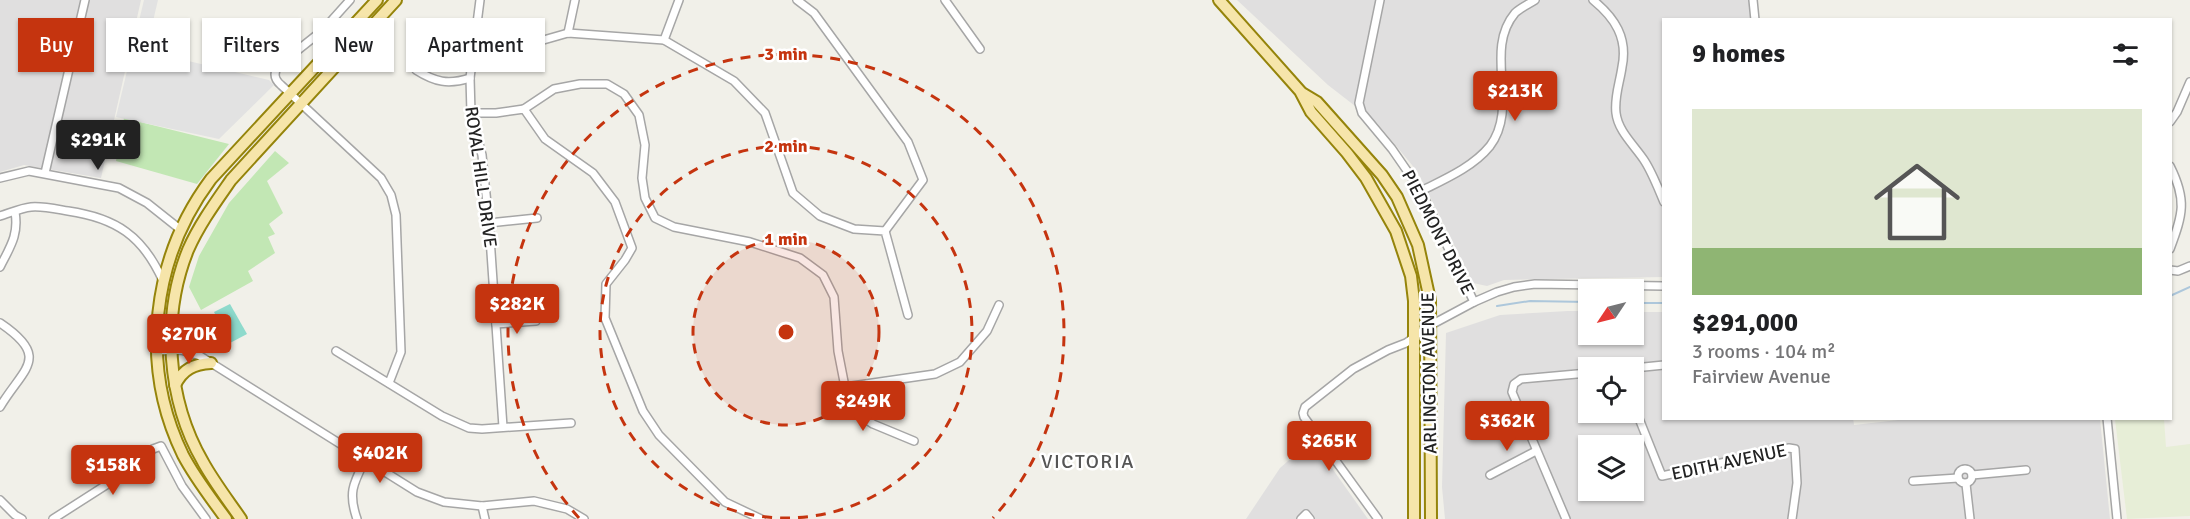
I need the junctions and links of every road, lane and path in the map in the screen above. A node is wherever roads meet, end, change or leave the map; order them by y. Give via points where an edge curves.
1 (85, 0) edge
2 (350, 0) edge
3 (377, 0) edge
4 (396, 0) edge
5 (480, 0) edge
6 (575, 0) edge
7 (679, 0) edge
8 (797, 0) edge
9 (945, 0) edge
10 (1219, 0) edge
11 (1380, 0) edge
12 (1535, 0) edge
13 (1593, 0) edge
14 (1753, 0) edge
15 (477, 18) edge
16 (1755, 18) edge
17 (568, 33) junction
18 (545, 40) edge
19 (664, 40) junction
20 (980, 49) dead end
21 (419, 72) edge
22 (471, 72) edge
23 (470, 78) junction
24 (2190, 82) edge
25 (1300, 91) junction
26 (290, 93) junction
27 (301, 103) junction
28 (524, 109) junction
29 (471, 113) junction
30 (2172, 119) edge
31 (2172, 170) edge
32 (45, 173) junction
33 (0, 178) edge
34 (1421, 191) junction
35 (1662, 198) edge
36 (15, 212) junction
37 (0, 216) edge
38 (537, 218) dead end
39 (489, 223) junction
40 (181, 230) junction
41 (885, 231) junction
42 (2172, 244) edge
43 (2190, 266) edge
44 (0, 267) edge
45 (2172, 270) edge
46 (163, 281) junction
47 (1662, 286) edge
48 (177, 289) junction
49 (1474, 302) junction
50 (999, 305) dead end
51 (908, 315) dead end
52 (536, 321) dead end
53 (0, 323) edge
54 (496, 324) junction
55 (1431, 325) junction
56 (1415, 338) junction
57 (172, 350) junction
58 (157, 351) junction
59 (336, 351) dead end
60 (211, 363) junction
61 (1662, 365) edge
62 (1644, 367) edge
63 (1578, 374) edge
64 (389, 383) junction
65 (175, 385) junction
66 (845, 387) junction
67 (0, 407) edge
68 (2108, 420) edge
69 (571, 423) dead end
70 (1641, 423) edge
71 (503, 426) junction
72 (914, 441) dead end
73 (1536, 451) junction
74 (364, 460) junction
75 (2026, 470) dead end
76 (1490, 475) dead end
77 (1972, 475) junction
78 (1958, 477) junction
79 (1913, 481) dead end
80 (1966, 484) junction
81 (0, 500) edge
82 (482, 506) junction
83 (22, 519) edge
84 (53, 519) edge
85 (206, 519) edge
86 (226, 519) edge
87 (241, 519) edge
88 (357, 519) edge
89 (485, 519) edge
90 (584, 519) edge
91 (761, 519) edge
92 (1378, 519) edge
93 (1414, 519) edge
94 (1431, 519) edge
95 (1566, 519) edge
96 (1792, 519) edge
97 (1970, 519) edge
98 (2117, 519) edge

1 - 32 street
2 - 26 street via 323,30 275,70 277,82
3 - 26 main road
4 - 27 main road
5 - 15 street, ROYAL HILL DRIVE
6 - 17 street
7 - 19 street
8 - 41 street via 814,13 908,142 923,180
9 - 20 street
10 - 25 main road, ARLINGTON AVENUE
11 - 34 street, PIEDMONT DRIVE via 1359,103 1362,113
12 - 34 street via 1516,12 1502,37 1503,117 1491,145 1472,162
13 - 35 street via 1608,12 1621,33 1624,49 1616,114
14 - 16 street
17 - 18 street
17 - 19 street
19 - 41 street via 734,81 765,113 793,193 819,216 854,229
21 - 23 street via 444,83
22 - 23 street, ROYAL HILL DRIVE
23 - 29 street, ROYAL HILL DRIVE
24 - 30 street
25 - 55 main road, ARLINGTON AVENUE via 1317,102 1361,149 1397,197 1418,245 1430,300
25 - 56 main road, ARLINGTON AVENUE via 1311,112 1366,178 1396,231 1411,276
26 - 27 street
26 - 40 main road via 211,179
27 - 48 main road via 231,180 212,207 188,253
27 - 64 street via 381,178 391,195 396,215 401,352
28 - 29 street
28 - 66 street via 554,89 580,84 607,84 624,94 639,115 645,145 645,198 655,218 674,227 750,242 800,258 823,275 834,297
28 - 91 street via 545,139 593,173 615,202 625,226 632,248 606,284 605,318 643,411 659,435 725,502
29 - 39 street, ROYAL HILL DRIVE via 482,156
31 - 42 street via 2183,200
32 - 33 street via 29,171
32 - 40 street via 119,188 147,203
34 - 49 street, PIEDMONT DRIVE
36 - 37 street
36 - 44 street via 14,240
36 - 46 street via 46,207 98,217 137,239
38 - 39 street
39 - 54 street, ROYAL HILL DRIVE
40 - 46 main road
40 - 48 main road via 185,237 174,276
41 - 51 street
43 - 45 street
46 - 58 main road via 157,310
47 - 49 street via 1535,284 1514,287
48 - 57 main road
49 - 55 street
50 - 66 street via 987,331 960,362 935,374
52 - 54 street
53 - 67 street via 19,336 30,362
54 - 71 street, ROYAL HILL DRIVE
55 - 56 street
55 - 94 main road, ARLINGTON AVENUE
56 - 92 street via 1353,369 1305,407 1303,413
56 - 93 main road, ARLINGTON AVENUE
57 - 58 street
57 - 60 street via 189,351
57 - 65 main road
58 - 86 main road via 165,404 183,453
59 - 64 street
60 - 65 main road via 187,369
60 - 74 street
61 - 62 street
63 - 73 street via 1521,379 1514,384 1512,392
64 - 71 street via 455,423 469,428
65 - 87 main road via 184,420 202,461
66 - 72 street via 858,414
68 - 98 street
69 - 71 street
70 - 96 street, EDITH AVENUE via 1662,476 1795,449 1797,483
73 - 76 street
73 - 95 street
74 - 82 street via 417,492 444,502
74 - 88 street via 352,486
75 - 77 street
77 - 78 street via 1964,469
77 - 80 street
78 - 79 street
78 - 80 street
80 - 97 street
81 - 83 street
82 - 89 street
82 - 90 street via 534,501 567,509
84 - 85 street via 161,446 182,486

